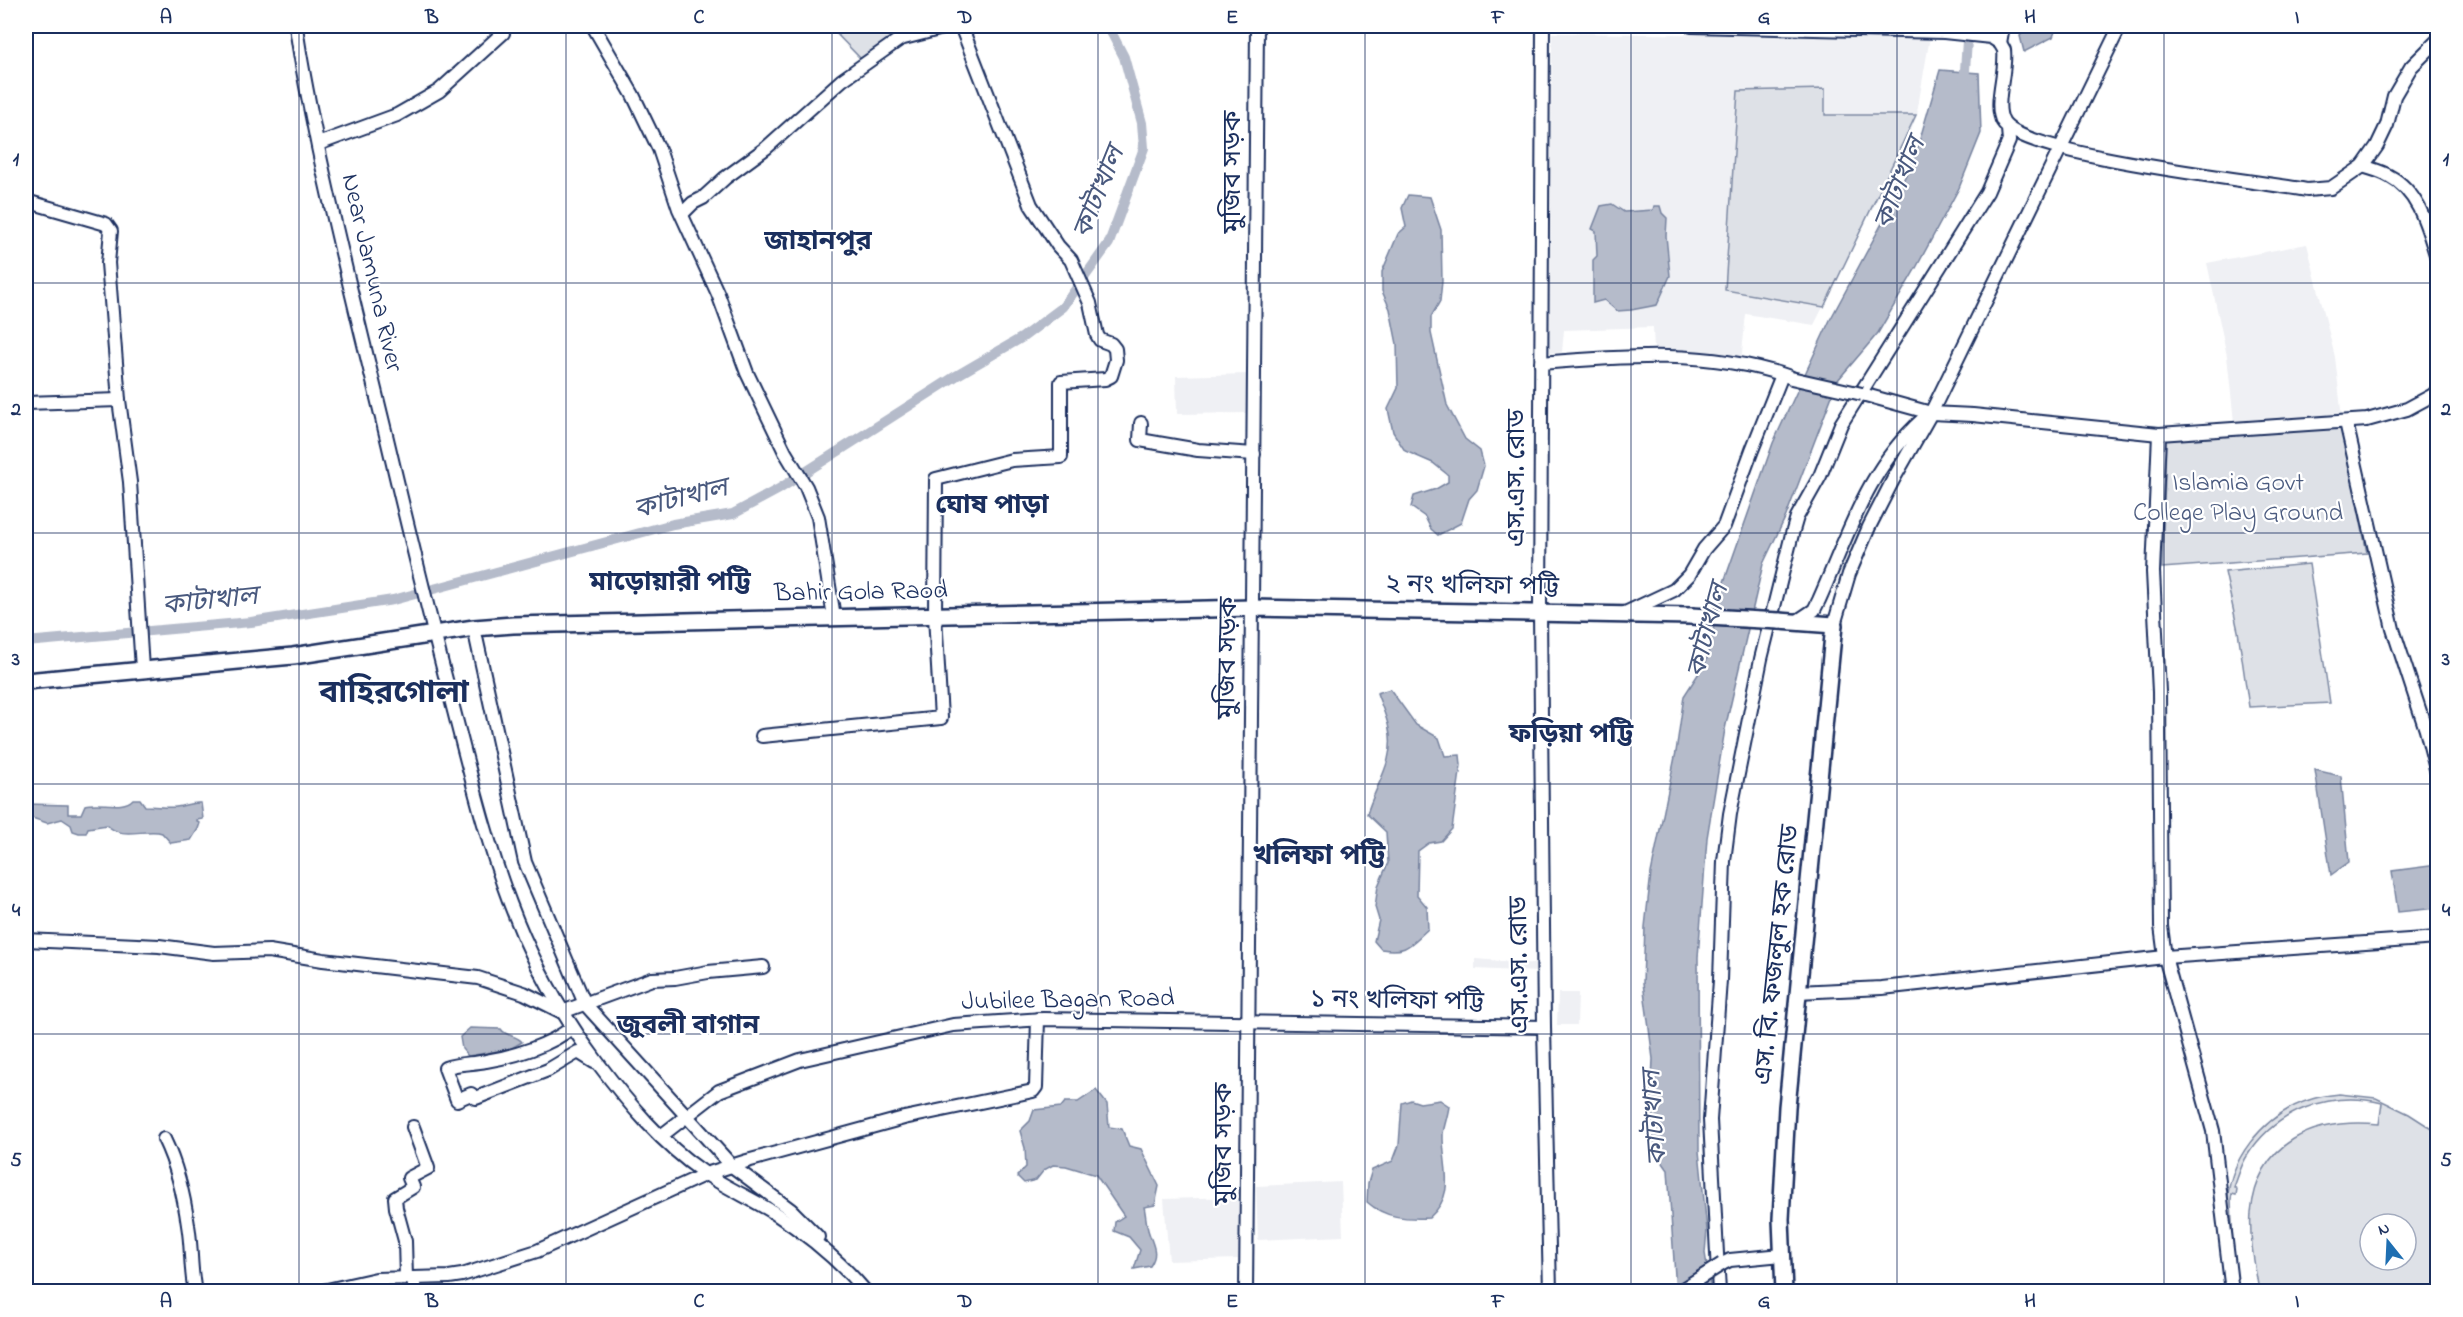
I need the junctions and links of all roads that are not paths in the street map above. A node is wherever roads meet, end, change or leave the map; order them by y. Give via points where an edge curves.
1 (296, 26) edge
2 (504, 26) edge
3 (593, 26) edge
4 (951, 26) edge
5 (961, 26) edge
6 (1257, 26) edge
7 (1543, 26) edge
8 (1690, 26) edge
9 (2003, 26) edge
10 (2120, 26) edge
11 (1795, 27) edge
12 (1995, 40) junction
13 (2438, 40) edge
14 (2008, 129) junction
15 (318, 144) junction
16 (2061, 148) junction
17 (2362, 165) junction
18 (26, 201) edge
19 (682, 214) junction
20 (2438, 261) edge
21 (1541, 363) junction
22 (1786, 376) junction
23 (2438, 390) edge
24 (119, 400) junction
25 (26, 403) edge
26 (1931, 413) junction
27 (2346, 422) junction
28 (1141, 423) dead end
29 (2159, 434) junction
30 (1254, 454) junction
31 (1852, 522) junction
32 (1869, 527) junction
33 (1252, 608) junction
34 (1540, 612) junction
35 (1623, 614) junction
36 (935, 616) junction
37 (834, 617) junction
38 (1796, 622) junction
39 (1834, 625) junction
40 (433, 628) junction
41 (474, 628) junction
42 (142, 663) junction
43 (26, 681) edge
44 (762, 736) dead end
45 (2438, 777) edge
46 (2438, 938) edge
47 (26, 940) edge
48 (2165, 957) junction
49 (763, 967) dead end
50 (1797, 992) junction
51 (585, 1004) junction
52 (562, 1012) junction
53 (1038, 1019) junction
54 (1249, 1022) junction
55 (572, 1027) junction
56 (1544, 1027) junction
57 (600, 1066) junction
58 (686, 1116) junction
59 (412, 1127) dead end
60 (661, 1136) junction
61 (164, 1139) dead end
62 (732, 1166) junction
63 (706, 1174) junction
64 (1782, 1255) junction
65 (837, 1260) junction
66 (409, 1278) junction
67 (195, 1292) edge
68 (318, 1292) edge
69 (416, 1292) edge
70 (866, 1292) edge
71 (1246, 1292) edge
72 (1550, 1292) edge
73 (1678, 1292) edge
74 (1719, 1292) edge
75 (1784, 1292) edge
76 (2232, 1292) edge

1 - 15 street, Near Jamuna River
2 - 15 street via 503,33 439,91 397,115
3 - 19 street via 659,149
4 - 19 street via 900,39 842,80 766,148
5 - 36 street via 1031,205 1071,260 1090,303 1097,335 1115,349 1116,360 1106,380 1061,382 1061,458 1012,460 936,478
6 - 30 street, মুজিব সড়ক
7 - 21 street, এস.এস. রোড
8 - 11 street
9 - 12 street
10 - 16 street
11 - 12 street via 1944,32
12 - 14 street via 2005,57 1999,109
13 - 17 street via 2411,67 2394,96 2377,146
14 - 16 street
14 - 74 street via 2009,141 1988,192 1841,424 1820,476 1797,517 1761,659 1724,861 1710,1120
15 - 40 street, Near Jamuna River
16 - 17 street via 2135,165 2307,190 2331,188
16 - 26 street
17 - 20 street via 2390,176 2413,196
18 - 24 street via 106,224 111,231 108,263
19 - 37 street via 718,294 747,373 818,517
21 - 22 street via 1650,356 1704,359
21 - 34 street, এস.এস. রোড
22 - 26 street, bridge
22 - 35 street via 1724,526 1674,590
23 - 27 street via 2408,409
24 - 25 street
24 - 42 street via 130,482
26 - 29 street
26 - 31 street via 1885,459
26 - 32 street
27 - 29 street
27 - 45 street via 2393,629
28 - 30 street via 1140,440
29 - 48 street via 2153,572 2159,692 2161,926
30 - 33 street, মুজিব সড়ক
31 - 32 street
31 - 38 street via 1820,600
32 - 39 street via 1849,574
33 - 34 main road, ২ নং খলিফা পট্টি
33 - 36 main road, Bahir Gola Raod
33 - 54 street, মুজিব সড়ক
34 - 35 main road, ২ নং খলিফা পট্টি
34 - 56 street, এস.এস. রোড
35 - 38 main road, ২ নং খলিফা পট্টি, bridge
36 - 37 main road, Bahir Gola Raod
36 - 44 street via 940,718
37 - 41 main road, Bahir Gola Raod
38 - 39 main road, ২ নং খলিফা পট্টি
39 - 50 main road, এস. বি. ফজলুল হক রোড
40 - 41 main road, Bahir Gola Raod
40 - 42 main road, Bahir Gola Raod via 293,656
40 - 52 street, Near Jamuna River via 486,837 503,888 525,944
41 - 51 street via 525,862
42 - 43 main road, Bahir Gola Raod
46 - 48 street
47 - 52 street via 159,946 214,953 269,951 478,978 524,993
48 - 50 street via 1882,988
48 - 76 street via 2213,1131
49 - 51 street via 652,979
50 - 64 main road, এস. বি. ফজলুল হক রোড via 1787,1107
51 - 52 street
51 - 58 street
52 - 55 street, Near Jamuna River
53 - 54 street, Jubilee Bagan Road
53 - 58 street, Jubilee Bagan Road via 953,1025 800,1060 719,1091
53 - 62 street via 1033,1091 904,1118
54 - 56 street, ১ নং খলিফা পট্টি
54 - 71 street, মুজিব সড়ক
55 - 57 street, Near Jamuna River
55 - 57 street via 533,1049 445,1068 457,1100 471,1094 476,1098 531,1078 578,1052
56 - 72 street, এস.এস. রোড
57 - 60 street, Near Jamuna River
58 - 60 street, Jubilee Bagan Road
58 - 62 street
59 - 66 street via 428,1168 409,1178 413,1187 395,1198
60 - 63 street, Near Jamuna River
61 - 67 street via 179,1177 189,1226
62 - 63 street
62 - 65 street via 791,1210
63 - 65 street, Near Jamuna River via 776,1214
63 - 66 street via 521,1257 462,1275
64 - 73 street, bridge via 1730,1260
64 - 75 main road, এস. বি. ফজলুল হক রোড
65 - 70 street
66 - 68 street via 376,1279
66 - 69 street

